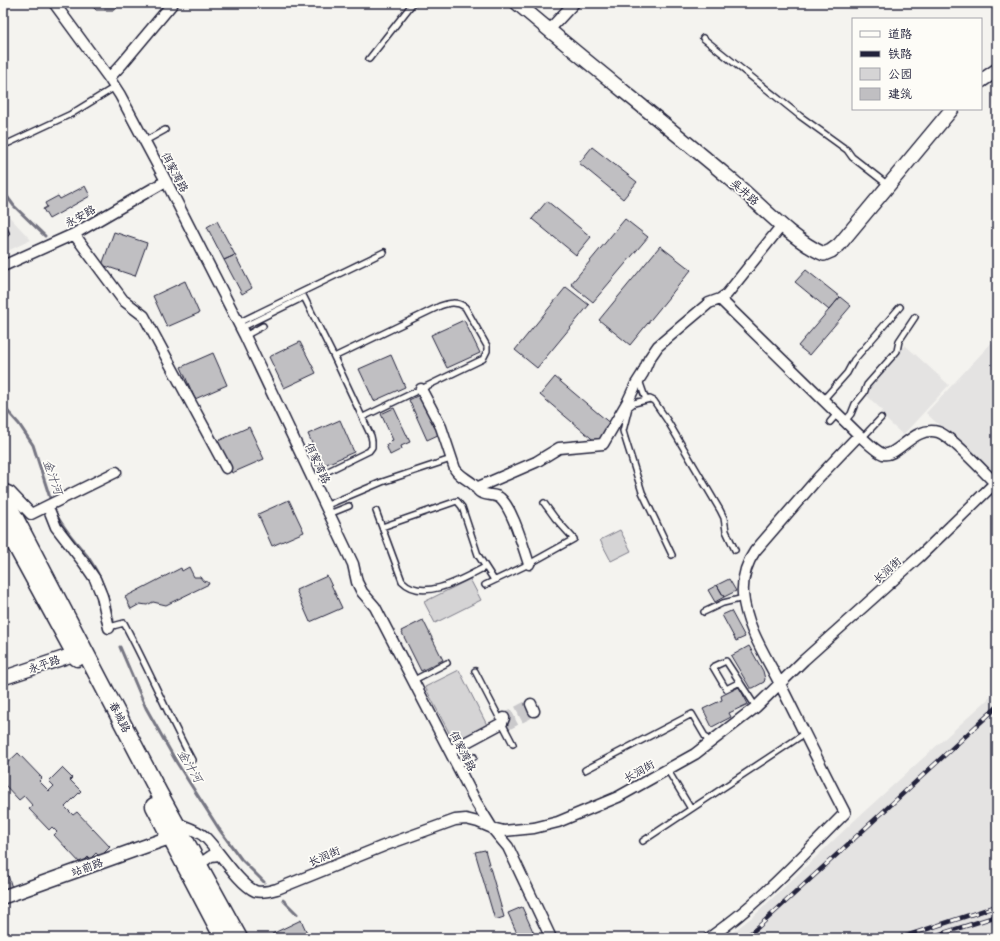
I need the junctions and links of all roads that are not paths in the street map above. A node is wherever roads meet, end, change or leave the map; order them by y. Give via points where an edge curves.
1 (54, 3) edge
2 (173, 3) edge
3 (413, 3) edge
4 (517, 3) edge
5 (574, 3) edge
6 (549, 30) junction
7 (703, 38) dead end
8 (369, 59) dead end
9 (997, 70) edge
10 (108, 78) junction
11 (982, 80) edge
12 (114, 87) junction
13 (951, 110) edge
14 (165, 130) dead end
15 (145, 141) junction
16 (9, 143) dead end
17 (166, 181) junction
18 (889, 185) junction
19 (782, 225) junction
20 (3, 227) edge
21 (74, 234) junction
22 (3, 235) edge
23 (384, 252) dead end
24 (4, 264) edge
25 (720, 299) junction
26 (900, 307) dead end
27 (915, 317) dead end
28 (264, 326) dead end
29 (241, 329) junction
30 (334, 357) junction
31 (351, 378) dead end
32 (639, 379) junction
33 (345, 381) junction
34 (421, 389) junction
35 (646, 400) junction
36 (823, 400) junction
37 (837, 414) junction
38 (363, 417) junction
39 (880, 418) dead end
40 (845, 421) junction
41 (830, 422) dead end
42 (861, 436) junction
43 (448, 460) dead end
44 (226, 468) dead end
45 (116, 472) dead end
46 (312, 479) junction
47 (996, 482) edge
48 (476, 488) junction
49 (3, 489) edge
50 (3, 495) edge
51 (544, 503) dead end
52 (52, 505) junction
53 (349, 506) dead end
54 (327, 510) junction
55 (376, 511) dead end
56 (3, 522) edge
57 (382, 527) junction
58 (735, 550) dead end
59 (672, 555) dead end
60 (529, 564) junction
61 (485, 567) junction
62 (494, 580) junction
63 (485, 585) dead end
64 (744, 598) junction
65 (704, 612) dead end
66 (111, 627) joint
67 (79, 651) junction
68 (447, 663) dead end
69 (475, 671) dead end
70 (3, 678) edge
71 (414, 680) junction
72 (740, 682) junction
73 (780, 685) junction
74 (756, 707) junction
75 (504, 722) junction
76 (804, 734) junction
77 (709, 743) junction
78 (513, 744) dead end
79 (450, 751) junction
80 (474, 757) dead end
81 (192, 760) dead end
82 (457, 765) junction
83 (667, 769) junction
84 (586, 770) dead end
85 (691, 809) junction
86 (492, 828) junction
87 (173, 830) junction
88 (643, 841) dead end
89 (219, 855) junction
90 (201, 869) junction
91 (3, 897) edge
92 (223, 938) edge
93 (239, 938) edge
94 (551, 938) edge
95 (709, 938) edge

1 - 10 street, 佴家湾路
2 - 10 street
3 - 8 lane
4 - 6 street, 吴井路
5 - 6 street
6 - 19 street, 吴井路 via 729,178
7 - 18 lane
9 - 11 street
10 - 12 street, 佴家湾路
12 - 15 street, 佴家湾路
12 - 16 lane via 71,114
13 - 18 street, 吴井路 via 908,168
14 - 15 lane
15 - 17 street, 佴家湾路
17 - 21 street, 永安路
17 - 29 street, 佴家湾路
18 - 19 street, 吴井路 via 839,245 824,254 812,249
19 - 25 street via 727,294
20 - 22 lane via 6,233
21 - 24 street, 永安路
21 - 44 street via 122,300 144,316
23 - 29 lane
25 - 32 street via 709,303 658,346
25 - 36 street
26 - 36 lane
27 - 40 lane via 899,341 897,351 867,385
28 - 29 lane
29 - 30 lane via 304,297
29 - 46 street, 佴家湾路
30 - 33 lane
30 - 34 lane via 440,306 448,303 460,304 465,307 487,346 486,355 483,359
31 - 33 lane
32 - 35 lane
32 - 48 street via 603,444 559,448 536,462
33 - 38 lane
34 - 38 lane
34 - 48 street via 441,427 455,469
35 - 58 lane via 654,401 691,461 724,518 726,531
35 - 59 lane via 629,407 623,431 642,492
36 - 37 street
37 - 40 street
37 - 41 lane
38 - 46 lane via 372,442 369,451
39 - 42 lane
40 - 42 street
42 - 47 street via 881,453 887,454 893,453 918,434 937,432 945,435
42 - 64 street via 749,559 743,581
43 - 54 lane via 382,482
45 - 52 street
46 - 54 street, 佴家湾路
47 - 73 street, 长润街
48 - 60 street via 479,492 499,497 510,512
49 - 52 street via 10,492 31,514
50 - 67 main road, 春城路
51 - 60 lane via 574,539
52 - 66 street via 56,527 95,579
53 - 54 lane
54 - 71 street, 佴家湾路 via 353,564 362,592 375,607
55 - 57 lane
56 - 67 main road, 春城路
57 - 61 lane via 402,581 407,587 430,590 440,588
57 - 61 lane via 457,501 462,507 478,555
60 - 62 lane
61 - 62 lane
62 - 63 lane
64 - 65 lane via 723,603
64 - 73 street via 754,634
66 - 81 lane via 124,623
67 - 70 street, 永平路
67 - 87 main road, 春城路
68 - 71 lane
69 - 75 lane
71 - 79 street, 佴家湾路
72 - 72 lane via 726,661 714,667 726,689
72 - 74 lane
73 - 74 street, 长润街
73 - 76 street
74 - 77 street, 长润街
75 - 78 lane
75 - 79 street
76 - 85 lane
76 - 95 street via 846,813 749,908
77 - 83 street, 长润街
77 - 84 lane via 692,714
79 - 82 street, 佴家湾路
80 - 82 lane
82 - 86 street, 佴家湾路
83 - 85 lane
83 - 86 street, 长润街 via 618,797 558,822 516,830
85 - 88 lane
86 - 89 street, 长润街 via 478,822 455,820 266,892 256,891 248,886
86 - 94 street, 佴家湾路 via 508,847
87 - 89 street, 长润街 via 200,833
87 - 90 main road, 春城路
87 - 91 street, 站前路
87 - 92 main road, 春城路
89 - 90 street via 204,860
90 - 93 main road, 春城路

